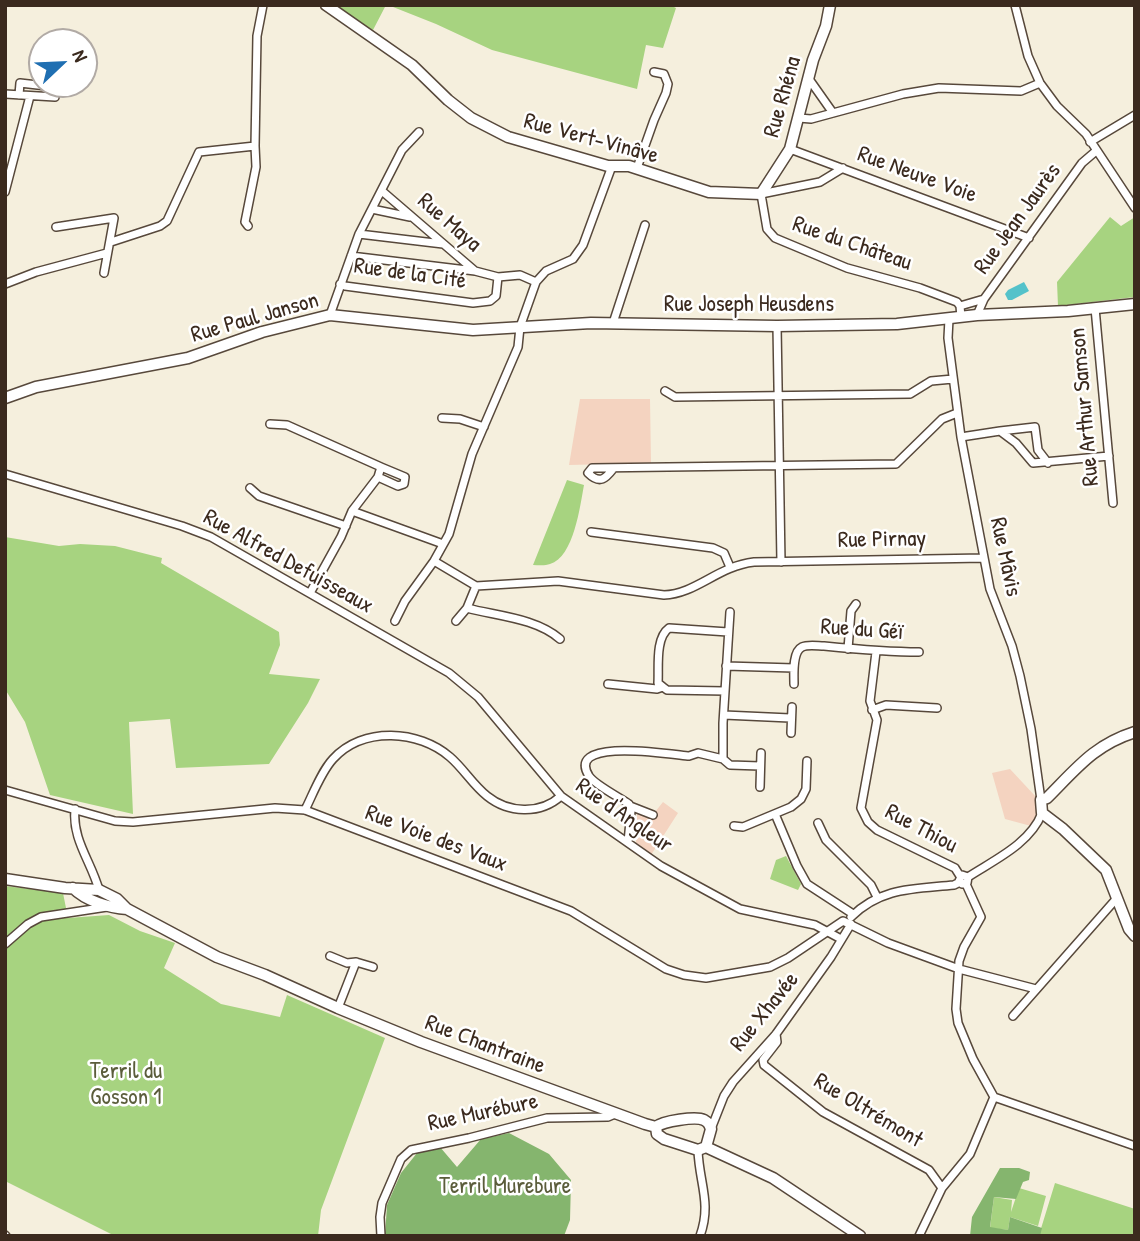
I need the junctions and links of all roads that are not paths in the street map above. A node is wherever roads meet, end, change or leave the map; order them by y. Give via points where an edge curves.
1 (263, 5) edge
2 (326, 5) edge
3 (830, 5) edge
4 (1015, 5) edge
5 (654, 72) dead end
6 (809, 79) junction
7 (1040, 83) junction
8 (28, 84) edge
9 (5, 94) edge
10 (19, 95) junction
11 (28, 96) edge
12 (30, 98) edge
13 (833, 113) junction
14 (1135, 115) edge
15 (799, 118) junction
16 (419, 132) dead end
17 (1090, 142) junction
18 (255, 146) junction
19 (5, 148) edge
20 (17, 149) junction
21 (790, 149) junction
22 (1096, 151) junction
23 (612, 166) junction
24 (843, 168) junction
25 (637, 169) junction
26 (382, 191) junction
27 (5, 192) edge
28 (761, 194) junction
29 (1135, 208) edge
30 (372, 209) junction
31 (414, 218) junction
32 (645, 225) dead end
33 (248, 226) dead end
34 (56, 227) dead end
35 (359, 234) junction
36 (1029, 238) junction
37 (111, 242) junction
38 (444, 244) junction
39 (107, 253) junction
40 (351, 256) junction
41 (475, 271) junction
42 (104, 273) dead end
43 (498, 278) junction
44 (536, 282) junction
45 (5, 284) edge
46 (340, 284) junction
47 (984, 299) junction
48 (1135, 304) edge
49 (1095, 308) junction
50 (960, 311) junction
51 (330, 315) junction
52 (977, 315) junction
53 (949, 319) junction
54 (613, 323) junction
55 (777, 326) junction
56 (520, 327) junction
57 (953, 379) junction
58 (665, 391) dead end
59 (778, 396) junction
60 (5, 398) edge
61 (957, 413) junction
62 (442, 418) dead end
63 (270, 424) dead end
64 (484, 427) junction
65 (1023, 429) junction
66 (1000, 431) junction
67 (961, 437) junction
68 (1016, 443) junction
69 (1038, 450) junction
70 (1024, 454) junction
71 (1109, 456) junction
72 (1048, 463) junction
73 (381, 467) junction
74 (779, 467) junction
75 (613, 469) dead end
76 (5, 474) edge
77 (378, 477) junction
78 (250, 488) dead end
79 (1113, 503) dead end
80 (352, 512) junction
81 (346, 526) junction
82 (591, 532) dead end
83 (443, 544) junction
84 (985, 558) junction
85 (434, 561) junction
86 (781, 562) junction
87 (730, 567) junction
88 (476, 586) junction
89 (310, 593) junction
90 (856, 604) dead end
91 (467, 608) junction
92 (730, 612) dead end
93 (395, 621) dead end
94 (456, 621) dead end
95 (728, 632) junction
96 (560, 639) dead end
97 (848, 649) junction
98 (876, 652) junction
99 (919, 652) dead end
100 (426, 660) joint
101 (726, 667) junction
102 (794, 668) junction
103 (608, 684) dead end
104 (794, 684) dead end
105 (663, 687) junction
106 (725, 691) junction
107 (792, 707) dead end
108 (937, 708) dead end
109 (872, 710) junction
110 (724, 715) junction
111 (790, 718) junction
112 (1135, 732) edge
113 (791, 733) dead end
114 (761, 753) dead end
115 (723, 759) junction
116 (807, 761) dead end
117 (760, 766) junction
118 (760, 787) dead end
119 (5, 790) edge
120 (561, 796) junction
121 (1041, 800) junction
122 (630, 806) junction
123 (75, 809) junction
124 (305, 810) junction
125 (1042, 813) junction
126 (775, 814) junction
127 (653, 816) dead end
128 (818, 823) dead end
129 (734, 826) dead end
130 (628, 842) junction
131 (5, 879) edge
132 (963, 880) junction
133 (73, 888) junction
134 (99, 890) junction
135 (877, 897) junction
136 (1117, 898) junction
137 (90, 899) junction
138 (108, 906) junction
139 (82, 909) junction
140 (127, 909) junction
141 (853, 915) junction
142 (847, 922) junction
143 (828, 932) junction
144 (1135, 936) edge
145 (841, 939) junction
146 (5, 944) edge
147 (330, 956) dead end
148 (356, 962) junction
149 (373, 967) dead end
150 (959, 969) junction
151 (1036, 989) junction
152 (338, 1008) junction
153 (1013, 1016) dead end
154 (776, 1034) junction
155 (994, 1097) junction
156 (718, 1109) junction
157 (618, 1115) junction
158 (701, 1118) junction
159 (656, 1127) junction
160 (711, 1129) junction
161 (1135, 1146) edge
162 (701, 1152) junction
163 (942, 1188) junction
164 (381, 1236) edge
165 (701, 1236) edge
166 (860, 1236) edge
167 (919, 1236) edge

1 - 18 street via 257,36
2 - 23 street, Rue Vert-Vinâve via 412,65 471,118 508,137
3 - 6 street, Rue Rhéna
4 - 7 street
5 - 25 street via 667,79 666,93
6 - 13 street
6 - 15 street, Rue Rhéna
7 - 13 street via 1021,91 939,88
7 - 17 street
8 - 10 street via 20,83
9 - 10 street
10 - 11 street
12 - 20 street
13 - 15 street
14 - 17 street
15 - 21 street, Rue Rhéna
16 - 26 street via 402,150
17 - 22 street
18 - 33 street
18 - 37 street via 199,152 167,220
19 - 20 street
20 - 27 street
21 - 24 street, Rue Neuve Voie
21 - 28 street, Rue Rhéna
22 - 29 street
22 - 36 street, Rue Jean Jaurès via 1082,163
23 - 25 street, Rue Vert-Vinâve
23 - 44 street via 583,245 573,259 546,271
24 - 28 street via 820,182
24 - 36 street, Rue Neuve Voie
25 - 28 street, Rue Vert-Vinâve via 709,192
26 - 30 street
26 - 31 street, Rue Maya
28 - 50 street, Rue du Château via 767,229 775,238 847,268 957,302
30 - 31 street
30 - 35 street
31 - 38 street, Rue Maya
32 - 54 street
34 - 37 street via 114,218
35 - 38 street
35 - 40 street
36 - 47 street, Rue Jean Jaurès
37 - 39 street
38 - 41 street, Rue Maya
39 - 42 street
39 - 45 street
40 - 41 street
40 - 46 street
41 - 43 street, Rue Maya
43 - 44 street, Rue Maya via 520,275
43 - 46 street, Rue de la Cité via 496,296 473,303
44 - 56 street
46 - 51 street
47 - 50 street
47 - 52 street, Rue Jean Jaurès
48 - 49 street, Rue Joseph Heusdens
49 - 52 street, Rue Joseph Heusdens
49 - 71 street, Rue Arthur Samson
50 - 52 street, Rue Joseph Heusdens
50 - 53 street, Rue Joseph Heusdens
51 - 56 street, Rue Paul Janson via 473,330
51 - 60 street, Rue Paul Janson via 188,358 36,387
53 - 55 street, Rue Joseph Heusdens
53 - 57 street, Rue Mâvis
54 - 55 street, Rue Joseph Heusdens
54 - 56 street, Rue Joseph Heusdens
55 - 59 street
56 - 64 street via 518,346
57 - 59 street via 931,381 910,394
57 - 61 street, Rue Mâvis
58 - 59 street via 675,397
59 - 74 street
61 - 67 street, Rue Mâvis
61 - 74 street via 942,418 896,464
62 - 64 street
63 - 73 street via 287,425
64 - 83 street
65 - 66 street
65 - 68 street
65 - 69 street via 1035,427
66 - 67 street
66 - 68 street
67 - 84 street, Rue Mâvis
68 - 70 street
69 - 70 street
69 - 72 street
70 - 72 street via 1033,463
71 - 72 street
71 - 79 street, Rue Arthur Samson
73 - 77 street
73 - 77 street via 405,477 404,484
74 - 75 street
74 - 86 street
76 - 89 street, Rue Alfred Defuisseaux via 211,537
77 - 80 street
78 - 81 street via 259,496
80 - 81 street
80 - 83 street
81 - 89 street
82 - 87 street via 717,549
83 - 85 street
84 - 86 street, Rue Pirnay
84 - 121 street, Rue Mâvis via 989,589 1020,676
85 - 88 street
85 - 93 street
86 - 87 street, Rue Pirnay
87 - 88 street via 678,595 558,581
88 - 91 street
89 - 100 street, Rue Alfred Defuisseaux
90 - 97 street via 851,611
91 - 94 street
91 - 96 street via 527,623
92 - 95 street
95 - 101 street
95 - 105 street via 666,630 658,683
97 - 98 street, Rue du Géï
97 - 102 street, Rue du Géï via 802,647
98 - 99 street, Rue du Géï
98 - 109 street, Rue Thiou
100 - 120 street, Rue d'Angleur via 478,697
101 - 102 street
101 - 106 street
102 - 104 street
103 - 105 street
105 - 106 street
106 - 110 street
107 - 111 street
108 - 109 street via 886,705
109 - 132 street, Rue Thiou via 877,720 861,808 868,822 955,868
110 - 111 street
110 - 115 street
111 - 113 street
112 - 121 street via 1096,749
114 - 117 street
115 - 117 street via 730,765
115 - 122 street via 646,750 593,754 586,768 589,778
116 - 126 street via 804,794
117 - 118 street
119 - 123 street, Rue Voie des Vaux
120 - 124 street via 534,809 513,808 487,796 450,757 426,741 392,734 359,741 333,758
120 - 130 street, Rue d'Angleur
121 - 125 street
122 - 127 street
122 - 130 street
123 - 124 street, Rue Voie des Vaux via 133,822 275,808
123 - 134 street via 75,831
124 - 143 street, Rue Voie des Vaux via 571,911 666,969 684,975 706,978 770,967
125 - 132 street via 1038,824 1015,846
125 - 136 street via 1106,870
126 - 129 street
126 - 141 street via 807,884
128 - 135 street via 826,840 871,885
130 - 143 street, Rue d'Angleur via 661,866 740,909 805,922
131 - 133 street
132 - 135 street
132 - 150 street via 981,916 964,947
133 - 134 street
133 - 137 street, Rue Chantraine
134 - 137 street
134 - 140 street, Rue Chantraine
135 - 141 street
136 - 144 street
136 - 151 street
137 - 138 street, Rue Chantraine
137 - 139 street
138 - 139 street, Rue Chantraine
138 - 140 street, Rue Chantraine
139 - 146 street, Rue Chantraine via 41,917
140 - 152 street, Rue Chantraine via 217,957
141 - 142 street
142 - 143 street, Rue Voie des Vaux
142 - 145 street, Rue Xhavée
142 - 150 street
143 - 145 street, Rue d'Angleur
145 - 154 street, Rue Xhavée
147 - 148 street
148 - 149 street
148 - 152 street
150 - 151 street
150 - 155 street via 958,1023
151 - 153 street
152 - 157 street, Rue Chantraine
154 - 156 street, Rue Xhavée via 733,1082
154 - 163 street, Rue Oltrémont via 777,1042 763,1060 765,1065 823,1112 929,1170
155 - 161 street
155 - 163 street via 970,1154
156 - 158 street
156 - 160 street, Rue Xhavée
157 - 159 street, Rue Chantraine
157 - 164 street, Rue Murébure via 547,1118 411,1150 401,1159 382,1203
158 - 159 street
158 - 160 street
159 - 162 street via 664,1139
160 - 162 street
162 - 165 street via 706,1220
162 - 166 street via 773,1178
163 - 167 street

